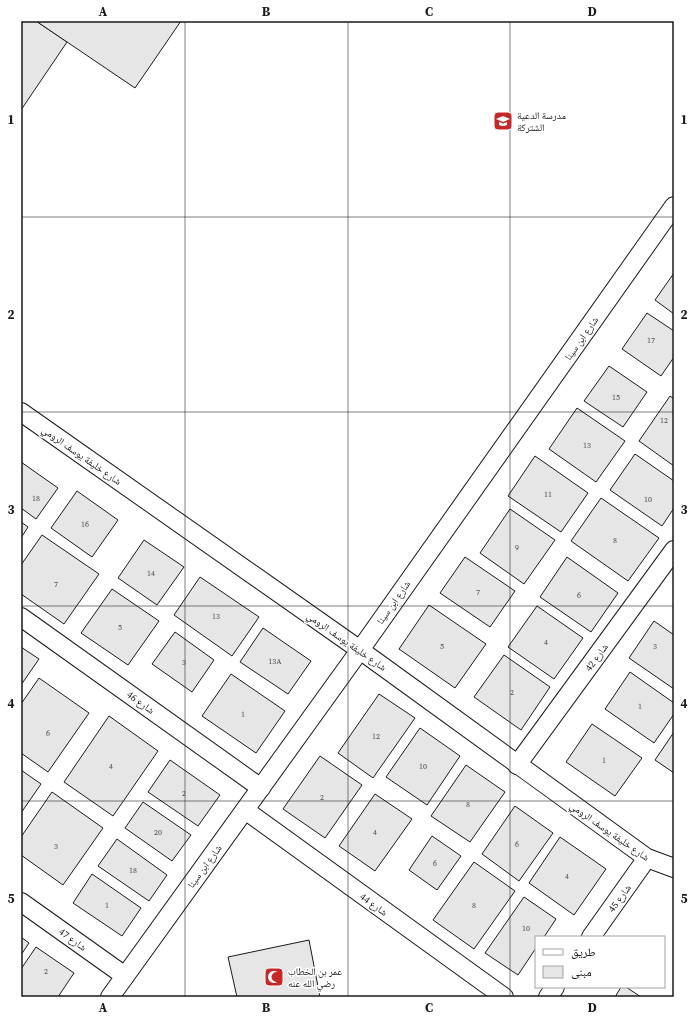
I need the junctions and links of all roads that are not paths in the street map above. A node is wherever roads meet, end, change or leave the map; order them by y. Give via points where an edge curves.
1 (674, 206) edge
2 (21, 412) edge
3 (674, 550) edge
4 (21, 617) edge
5 (360, 650) junction
6 (517, 765) junction
7 (261, 788) junction
8 (245, 810) junction
9 (648, 858) junction
10 (674, 868) edge
11 (21, 902) edge
12 (592, 936) edge
13 (124, 976) junction
14 (554, 988) edge
15 (110, 997) edge
16 (504, 997) edge
17 (548, 997) edge

1 - 5 street, شارع ابن سينا
2 - 5 street, شارع خليفة يوسف الرومي
3 - 6 street, شارع 42
4 - 7 street, شارع 46
5 - 6 street, شارع خليفة يوسف الرومي
5 - 7 street, شارع ابن سينا
6 - 9 street, شارع خليفة يوسف الرومي
7 - 8 street, شارع ابن سينا
8 - 13 street, شارع ابن سينا
8 - 16 street, شارع 44
9 - 10 street, شارع خليفة يوسف الرومي
9 - 12 street, شارع 45
11 - 13 street, شارع 47
13 - 15 street, شارع ابن سينا
14 - 17 street

